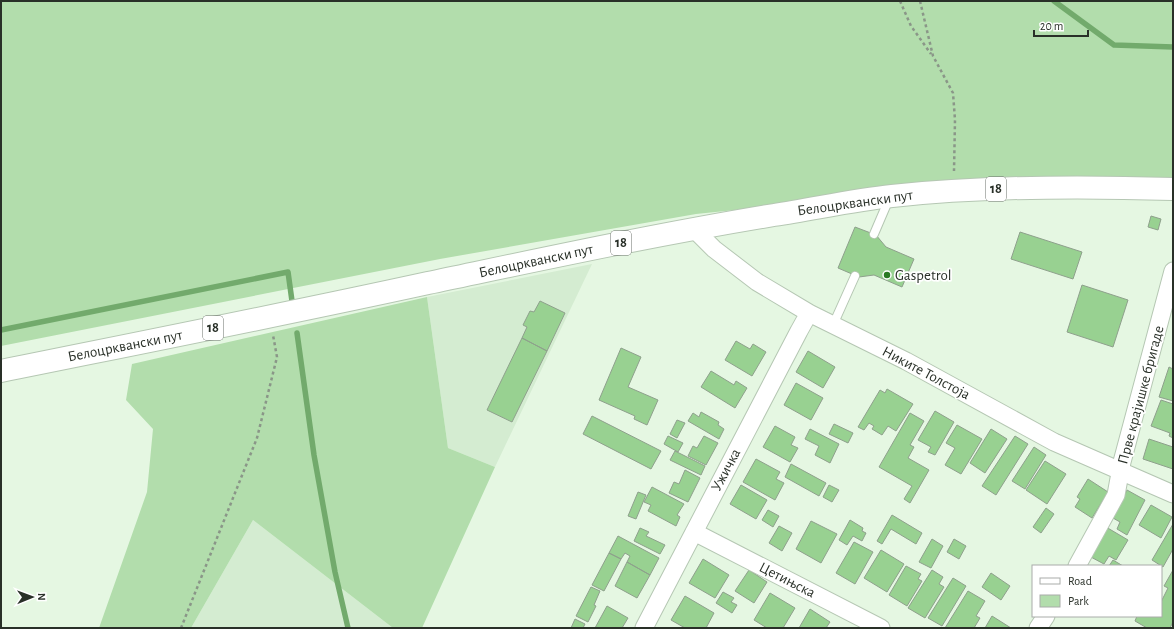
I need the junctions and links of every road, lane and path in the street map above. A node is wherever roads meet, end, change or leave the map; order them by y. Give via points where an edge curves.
1 (900, 1) edge
2 (920, 1) edge
3 (933, 56) junction
4 (1173, 189) edge
5 (954, 191) junction
6 (890, 196) junction
7 (694, 229) junction
8 (874, 234) dead end
9 (1173, 271) edge
10 (855, 276) dead end
11 (809, 314) junction
12 (269, 317) junction
13 (833, 326) junction
14 (1, 371) edge
15 (1121, 472) junction
16 (1173, 494) edge
17 (694, 532) junction
18 (1078, 565) edge
19 (1045, 617) edge
20 (181, 628) edge
21 (644, 628) edge
22 (881, 628) edge
23 (1038, 628) edge

1 - 3 path via 911,26
2 - 3 path
3 - 5 path via 954,99
4 - 5 main road, Белоцрквански пут / 18 via 1101,187
5 - 6 main road, Белоцрквански пут / 18
6 - 7 main road, Белоцрквански пут / 18
6 - 8 lane
7 - 11 street, Никите Толстоја via 714,249 757,282
7 - 12 main road, Белоцрквански пут / 18 via 515,264
9 - 15 street, Прве крајишке бригаде
10 - 13 lane
11 - 13 street, Никите Толстоја
11 - 17 street, Ужичка
12 - 14 main road, Белоцрквански пут / 18
12 - 20 path via 277,357 257,438
13 - 15 street, Никите Толстоја via 906,361 1054,442
15 - 16 street, Никите Толстоја
15 - 18 street, Прве крајишке бригаде via 1111,506
17 - 21 street, Ужичка
17 - 22 street, Цетињска
19 - 23 street

